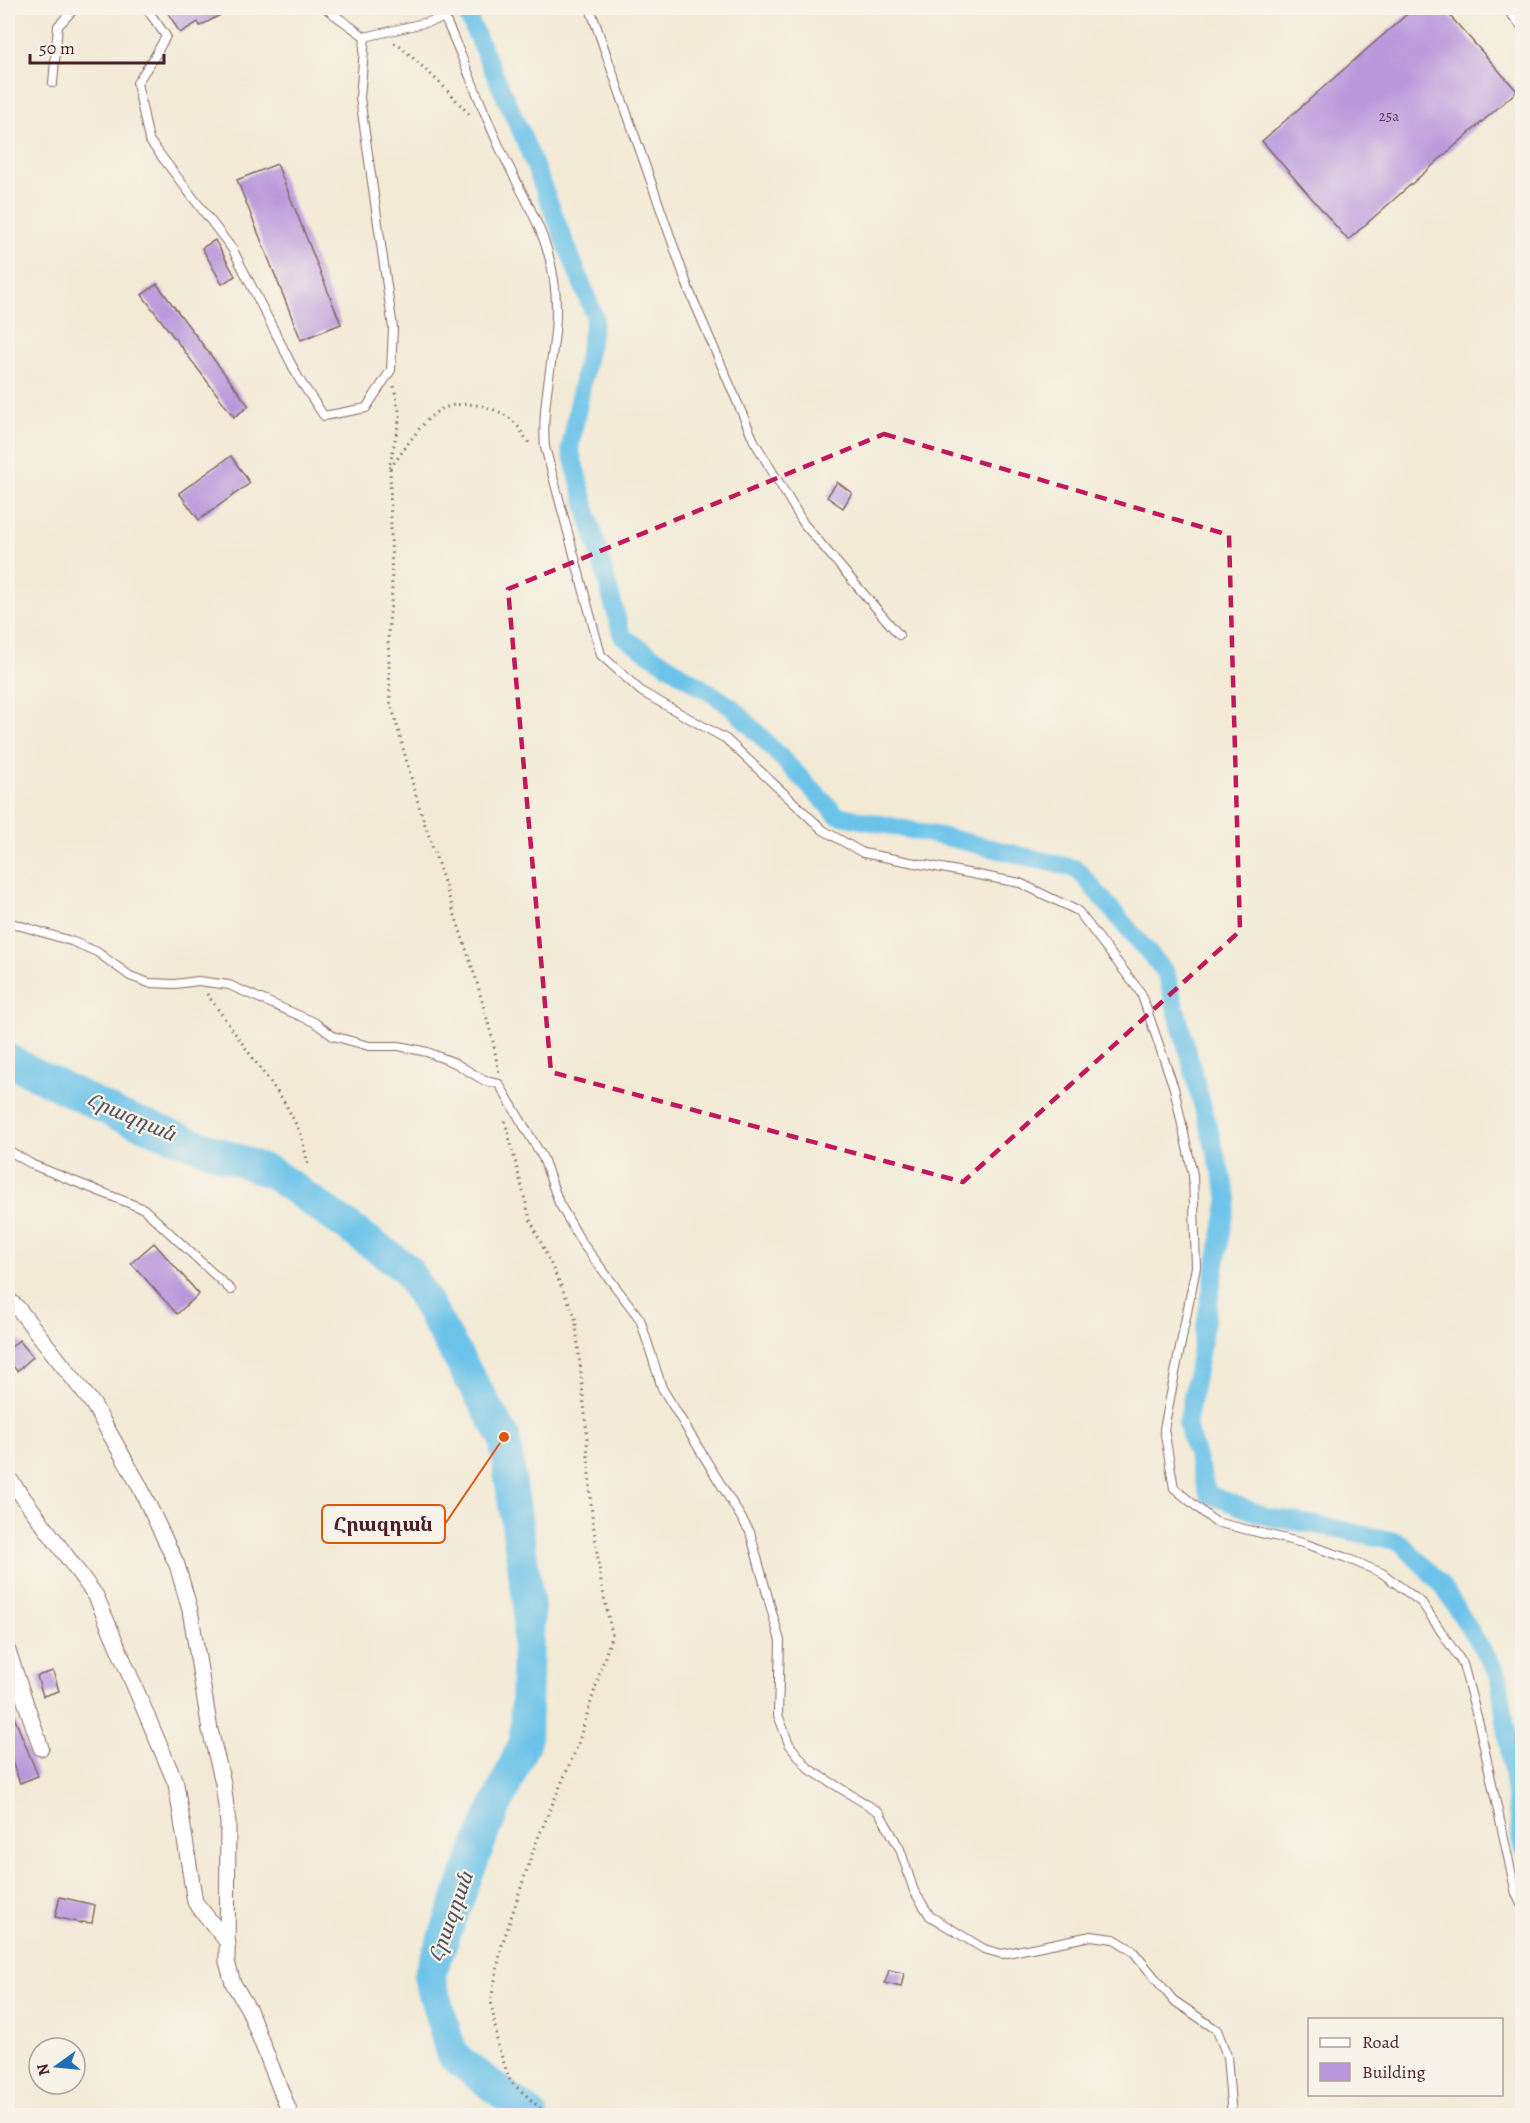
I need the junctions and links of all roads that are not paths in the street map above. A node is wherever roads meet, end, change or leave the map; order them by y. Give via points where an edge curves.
1 (75, 8) edge
2 (146, 8) edge
3 (325, 8) edge
4 (440, 8) edge
5 (590, 8) edge
6 (1506, 8) edge
7 (445, 18) junction
8 (1522, 27) edge
9 (365, 37) junction
10 (53, 84) dead end
11 (899, 635) dead end
12 (8, 922) edge
13 (8, 1150) edge
14 (231, 1290) dead end
15 (8, 1299) edge
16 (8, 1478) edge
17 (8, 1651) edge
18 (41, 1748) dead end
19 (1522, 1906) edge
20 (228, 1943) junction
21 (291, 2115) edge
22 (1232, 2115) edge

1 - 10 lane via 58,26
2 - 9 lane via 166,36 137,83 149,140 233,250 299,379 324,416 366,408 391,370 393,328 360,98
3 - 9 lane
4 - 7 lane
5 - 11 lane via 689,290 754,441 804,524
6 - 8 lane
7 - 9 lane
7 - 19 lane via 499,146 541,228 554,279 557,322 545,400 545,447 601,655 642,692 726,739 823,830 863,853 1020,883 1078,911 1140,993 1174,1088 1193,1176 1196,1267 1164,1429 1174,1488 1215,1522 1344,1557 1382,1573 1422,1603 1463,1664
12 - 22 lane via 71,940 98,952 130,976 150,983 198,981 229,985 314,1022 333,1036 369,1046 399,1046 427,1052 455,1063 485,1082 499,1084 543,1158 560,1203 582,1243 640,1319 662,1388 750,1532 780,1641 778,1715 789,1744 809,1769 879,1812 900,1849 914,1891 930,1916 984,1948 1002,1954 1091,1936 1114,1939 1132,1950 1173,2000 1217,2030 1227,2056
13 - 14 lane via 33,1165 144,1209
15 - 20 street via 93,1404 140,1485 177,1565 190,1610 223,1783 228,1823
16 - 20 street via 96,1596 176,1784 195,1902
17 - 18 street
20 - 21 street via 233,1983 249,2010

